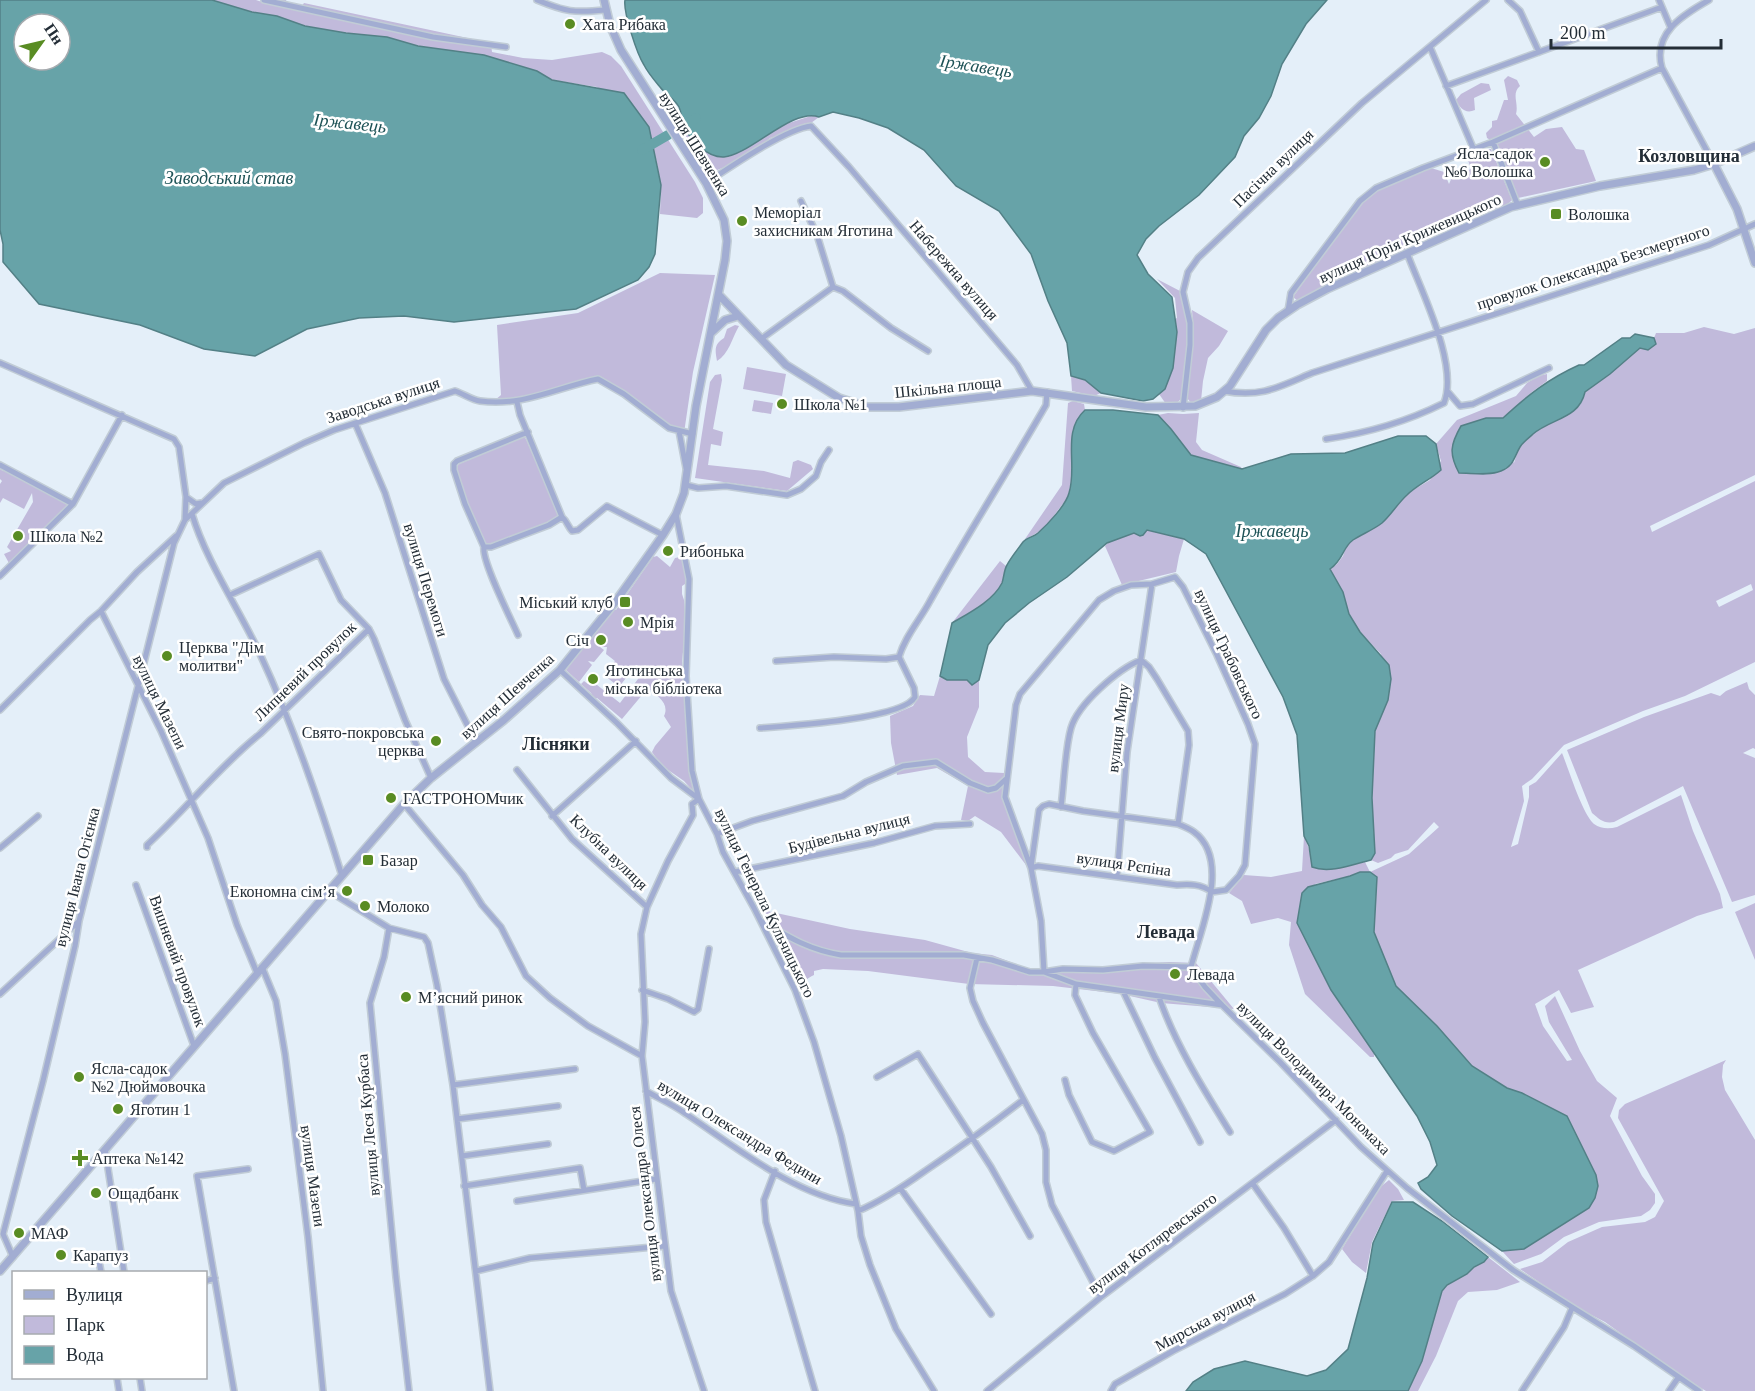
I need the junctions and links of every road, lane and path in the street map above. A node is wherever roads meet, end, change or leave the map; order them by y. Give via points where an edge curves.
1 (264, 0) edge
2 (537, 0) edge
3 (604, 0) edge
4 (1486, 0) edge
5 (1508, 0) edge
6 (1659, 0) edge
7 (1709, 0) edge
8 (1662, 8) junction
9 (605, 10) junction
10 (1670, 26) junction
11 (506, 47) dead end
12 (1430, 47) junction
13 (1539, 52) junction
14 (1662, 68) junction
15 (1446, 86) junction
16 (1493, 142) junction
17 (1755, 146) edge
18 (1474, 150) junction
19 (1714, 164) junction
20 (706, 183) junction
21 (801, 201) dead end
22 (1518, 206) junction
23 (1755, 224) edge
24 (1744, 230) junction
25 (1407, 253) junction
26 (1755, 263) edge
27 (833, 287) junction
28 (719, 295) junction
29 (1288, 311) junction
30 (738, 316) junction
31 (1437, 332) junction
32 (711, 334) junction
33 (761, 339) junction
34 (928, 351) dead end
35 (0, 363) edge
36 (1549, 368) dead end
37 (1032, 391) junction
38 (1047, 392) junction
39 (1224, 392) junction
40 (1448, 392) junction
41 (517, 402) junction
42 (1183, 408) junction
43 (122, 415) junction
44 (355, 423) junction
45 (679, 431) junction
46 (528, 432) junction
47 (693, 434) junction
48 (1326, 439) dead end
49 (829, 450) dead end
50 (0, 465) edge
51 (688, 475) junction
52 (686, 485) junction
53 (188, 499) junction
54 (201, 503) junction
55 (73, 504) junction
56 (192, 514) junction
57 (676, 514) junction
58 (562, 517) junction
59 (186, 520) junction
60 (182, 527) junction
61 (663, 536) junction
62 (484, 547) junction
63 (0, 576) edge
64 (1152, 584) junction
65 (230, 595) junction
66 (102, 611) junction
67 (369, 628) junction
68 (518, 634) dead end
69 (899, 657) junction
70 (1141, 660) junction
71 (776, 661) dead end
72 (560, 670) junction
73 (139, 685) junction
74 (285, 709) junction
75 (0, 710) edge
76 (760, 728) dead end
77 (636, 741) junction
78 (476, 742) junction
79 (517, 770) dead end
80 (431, 778) junction
81 (1007, 778) junction
82 (993, 789) junction
83 (1005, 797) junction
84 (699, 799) junction
85 (192, 801) junction
86 (404, 804) junction
87 (1061, 807) junction
88 (38, 816) dead end
89 (552, 816) junction
90 (1123, 816) junction
91 (970, 824) dead end
92 (1178, 824) junction
93 (717, 834) junction
94 (147, 847) dead end
95 (0, 848) edge
96 (1031, 868) junction
97 (735, 872) junction
98 (342, 876) junction
99 (1117, 876) junction
100 (136, 885) dead end
101 (329, 891) junction
102 (1212, 892) junction
103 (647, 908) junction
104 (79, 921) junction
105 (762, 922) junction
106 (388, 928) junction
107 (709, 949) dead end
108 (977, 958) junction
109 (1191, 967) junction
110 (260, 970) junction
111 (1044, 972) junction
112 (1076, 984) junction
113 (642, 990) junction
114 (1123, 992) junction
115 (0, 994) edge
116 (1159, 997) junction
117 (1222, 1005) junction
118 (194, 1046) junction
119 (642, 1056) junction
120 (575, 1069) dead end
121 (877, 1077) dead end
122 (1065, 1080) dead end
123 (453, 1085) junction
124 (646, 1091) junction
125 (1023, 1100) junction
126 (558, 1106) dead end
127 (457, 1119) junction
128 (1336, 1120) junction
129 (1230, 1132) dead end
130 (973, 1138) junction
131 (1200, 1142) dead end
132 (548, 1144) dead end
133 (105, 1149) junction
134 (462, 1156) junction
135 (248, 1169) dead end
136 (774, 1171) junction
137 (1387, 1171) junction
138 (656, 1179) junction
139 (1253, 1184) junction
140 (464, 1186) junction
141 (900, 1188) junction
142 (584, 1190) junction
143 (517, 1201) dead end
144 (856, 1204) junction
145 (858, 1211) junction
146 (1030, 1236) dead end
147 (665, 1246) junction
148 (13, 1257) junction
149 (99, 1261) dead end
150 (0, 1270) edge
151 (101, 1271) edge
152 (124, 1271) edge
153 (476, 1271) junction
154 (1313, 1276) junction
155 (215, 1278) junction
156 (207, 1281) edge
157 (1101, 1297) junction
158 (1572, 1308) junction
159 (991, 1314) dead end
160 (1677, 1378) junction
161 (234, 1391) edge
162 (323, 1391) edge
163 (409, 1391) edge
164 (490, 1391) edge
165 (704, 1391) edge
166 (815, 1391) edge
167 (934, 1391) edge
168 (987, 1391) edge
169 (1111, 1391) edge
170 (1522, 1391) edge
171 (1669, 1391) edge
172 (1699, 1391) edge

1 - 11 street via 433,38
2 - 9 street via 575,12
3 - 9 street, вулиця Шевченка
4 - 12 street, Пасічна вулиця
5 - 13 street via 1520,11
6 - 8 street
7 - 10 street
8 - 10 street
8 - 13 street
9 - 20 street, вулиця Шевченка via 621,50
10 - 14 street via 1659,51
12 - 15 street
12 - 42 street, Пасічна вулиця via 1281,178 1188,272 1183,292 1191,323
13 - 15 street
14 - 16 street, вулиця Юрія Крижевицького
14 - 19 street
15 - 18 street
16 - 18 street, вулиця Юрія Крижевицького
16 - 22 street
17 - 19 street, вулиця Юрія Крижевицького
18 - 29 street, вулиця Юрія Крижевицького via 1376,188 1360,201 1291,293
19 - 22 street, вулиця Юрія Крижевицького
19 - 24 street
20 - 28 street, вулиця Шевченка via 724,220 727,242
20 - 37 street, Набережна вулиця via 771,143 811,126 1012,358
21 - 27 street via 817,235
22 - 25 street, вулиця Юрія Крижевицького
23 - 24 street, провулок Олександра Безсмертного
24 - 26 street
24 - 31 street, провулок Олександра Безсмертного via 1709,245
25 - 29 street, вулиця Юрія Крижевицького
25 - 31 street
27 - 33 street
27 - 34 street
28 - 30 street, Шкільна площа
28 - 32 street, вулиця Шевченка
29 - 39 street, вулиця Юрія Крижевицького via 1266,330
30 - 32 street via 725,320
30 - 33 street, Шкільна площа
31 - 39 street, провулок Олександра Безсмертного via 1312,373 1269,392
31 - 40 street via 1447,366
32 - 47 street, вулиця Шевченка
33 - 37 street, Шкільна площа via 786,365 814,384 867,407 899,407
35 - 43 street
36 - 40 street via 1473,404 1460,406
37 - 38 street, Шкільна площа
38 - 42 street, Шкільна площа via 1146,407
38 - 69 street via 1040,416 903,643
39 - 42 street, вулиця Юрія Крижевицького via 1201,405
40 - 48 street via 1444,403 1422,414 1363,434
41 - 44 street, Заводська вулиця via 477,401 455,391
41 - 45 street, Заводська вулиця via 598,379
41 - 46 street
43 - 53 street via 174,440 179,447
43 - 55 street
44 - 54 street, Заводська вулиця via 244,471
44 - 78 street, вулиця Перемоги via 385,493 444,679
45 - 47 street, Заводська вулиця
45 - 51 street
46 - 58 street
46 - 62 street via 454,464 465,504
47 - 51 street, вулиця Шевченка
49 - 52 street via 816,476 787,495
50 - 55 street
51 - 52 street, вулиця Шевченка
52 - 57 street, вулиця Шевченка
53 - 54 street
53 - 59 street
54 - 56 street, Заводська вулиця
55 - 63 street
56 - 59 street, Заводська вулиця
56 - 65 street
57 - 61 street, вулиця Шевченка
57 - 84 street, вулиця Генерала Кульчицького via 689,579 686,676 692,771
58 - 61 street via 572,531 578,530 607,506
58 - 62 street
59 - 60 street
60 - 66 street
60 - 73 street, вулиця Івана Огієнка via 174,543
61 - 72 street, вулиця Шевченка
62 - 68 street
64 - 70 street, вулиця Миру
64 - 81 street via 1131,585 1099,600 1020,694
64 - 102 street, вулиця Грабовського via 1175,577 1183,587 1255,744 1245,865 1226,890
65 - 67 street via 319,554 341,600
65 - 74 street
66 - 73 street, вулиця Мазепи
66 - 75 street
67 - 74 street, Липневий провулок
67 - 80 street, Липневий провулок
69 - 71 street
69 - 76 street via 914,688 915,697 909,704 891,712
70 - 87 street via 1113,676 1072,726
70 - 90 street, вулиця Миру via 1127,752
70 - 92 street via 1188,731
72 - 77 street
72 - 78 street, вулиця Шевченка
73 - 85 street, вулиця Мазепи
73 - 104 street, вулиця Івана Огієнка
74 - 85 street, Липневий провулок
74 - 98 street
77 - 84 street via 671,778
77 - 89 street, Клубна вулиця
78 - 80 street, вулиця Шевченка
79 - 89 street, Клубна вулиця
80 - 86 street, вулиця Шевченка
81 - 82 street
81 - 83 street
82 - 83 street
82 - 93 street via 970,783 936,762 927,762 903,766 843,796
83 - 96 street
84 - 93 street, вулиця Генерала Кульчицького
84 - 103 street, вулиця Олександра Олеся via 692,804 693,815
85 - 94 street, Липневий провулок
85 - 110 street, вулиця Мазепи via 237,925
86 - 98 street, вулиця Шевченка
86 - 119 street via 501,927 526,976 588,1026
87 - 90 street
87 - 96 street via 1049,804 1039,810
88 - 95 street
89 - 103 street, Клубна вулиця
90 - 92 street
90 - 99 street, вулиця Миру
91 - 97 street, Будівельна вулиця via 935,826
92 - 102 street via 1194,832 1210,852
93 - 97 street, вулиця Генерала Кульчицького
96 - 99 street, вулиця Рєпіна
96 - 111 street via 1041,921
97 - 105 street, вулиця Генерала Кульчицького
98 - 101 street, вулиця Шевченка
99 - 102 street, вулиця Рєпіна via 1192,884
100 - 118 street, Вишневий провулок
101 - 106 street
101 - 110 street, вулиця Шевченка
102 - 109 street
103 - 113 street, вулиця Олександра Олеся via 641,934
104 - 115 street
104 - 148 street, вулиця Івана Огієнка via 3,1234
105 - 108 street, вулиця Володимира Мономаха via 810,948 841,955
105 - 144 street, вулиця Генерала Кульчицького via 795,990 814,1042
106 - 123 street via 419,934 428,943
106 - 163 street, вулиця Леся Курбаса via 370,1003
107 - 113 street via 698,1009 694,1012
108 - 111 street, вулиця Володимира Мономаха
108 - 125 street via 970,988 973,1001
109 - 111 street, вулиця Володимира Мономаха
109 - 117 street, вулиця Володимира Мономаха
110 - 118 street, вулиця Шевченка
110 - 162 street, вулиця Мазепи via 276,1001 285,1054
111 - 112 street, вулиця Володимира Мономаха
112 - 114 street, вулиця Володимира Мономаха
112 - 122 street via 1075,995 1093,1033 1150,1132 1114,1151 1092,1142
113 - 119 street, вулиця Олександра Олеся
114 - 116 street, вулиця Володимира Мономаха
114 - 131 street
116 - 117 street, вулиця Володимира Мономаха
116 - 129 street
117 - 128 street, вулиця Володимира Мономаха
118 - 133 street, вулиця Шевченка
119 - 124 street, вулиця Олександра Олеся
120 - 123 street
121 - 130 street via 918,1054
123 - 127 street
124 - 136 street, вулиця Олександра Федини
124 - 138 street, вулиця Олександра Олеся
125 - 130 street
125 - 157 street via 1042,1134 1052,1205
126 - 127 street
127 - 134 street
128 - 137 street, вулиця Володимира Мономаха
128 - 139 street, вулиця Котляревського
130 - 141 street
130 - 146 street
132 - 134 street
133 - 148 street, вулиця Шевченка
133 - 152 street
134 - 140 street
135 - 155 street via 197,1176
136 - 144 street, вулиця Олександра Федини via 822,1197
136 - 166 street via 764,1200 766,1222
137 - 154 street, Мирська вулиця via 1329,1262
137 - 158 street, вулиця Володимира Мономаха via 1513,1270
138 - 142 street
138 - 147 street, вулиця Олександра Олеся
139 - 154 street
139 - 157 street, вулиця Котляревського
140 - 142 street via 580,1168
140 - 153 street
141 - 145 street
141 - 159 street
142 - 143 street
144 - 145 street, вулиця Генерала Кульчицького
145 - 167 street, вулиця Генерала Кульчицького via 870,1265 896,1329
147 - 153 street via 530,1258
147 - 165 street, вулиця Олександра Олеся via 670,1291
148 - 150 street, вулиця Шевченка
149 - 151 street
153 - 164 street
154 - 169 street, Мирська вулиця via 1115,1384
155 - 156 street
155 - 161 street
157 - 168 street, вулиця Котляревського
158 - 160 street, вулиця Володимира Мономаха
158 - 170 street
160 - 171 street
160 - 172 street, вулиця Володимира Мономаха

